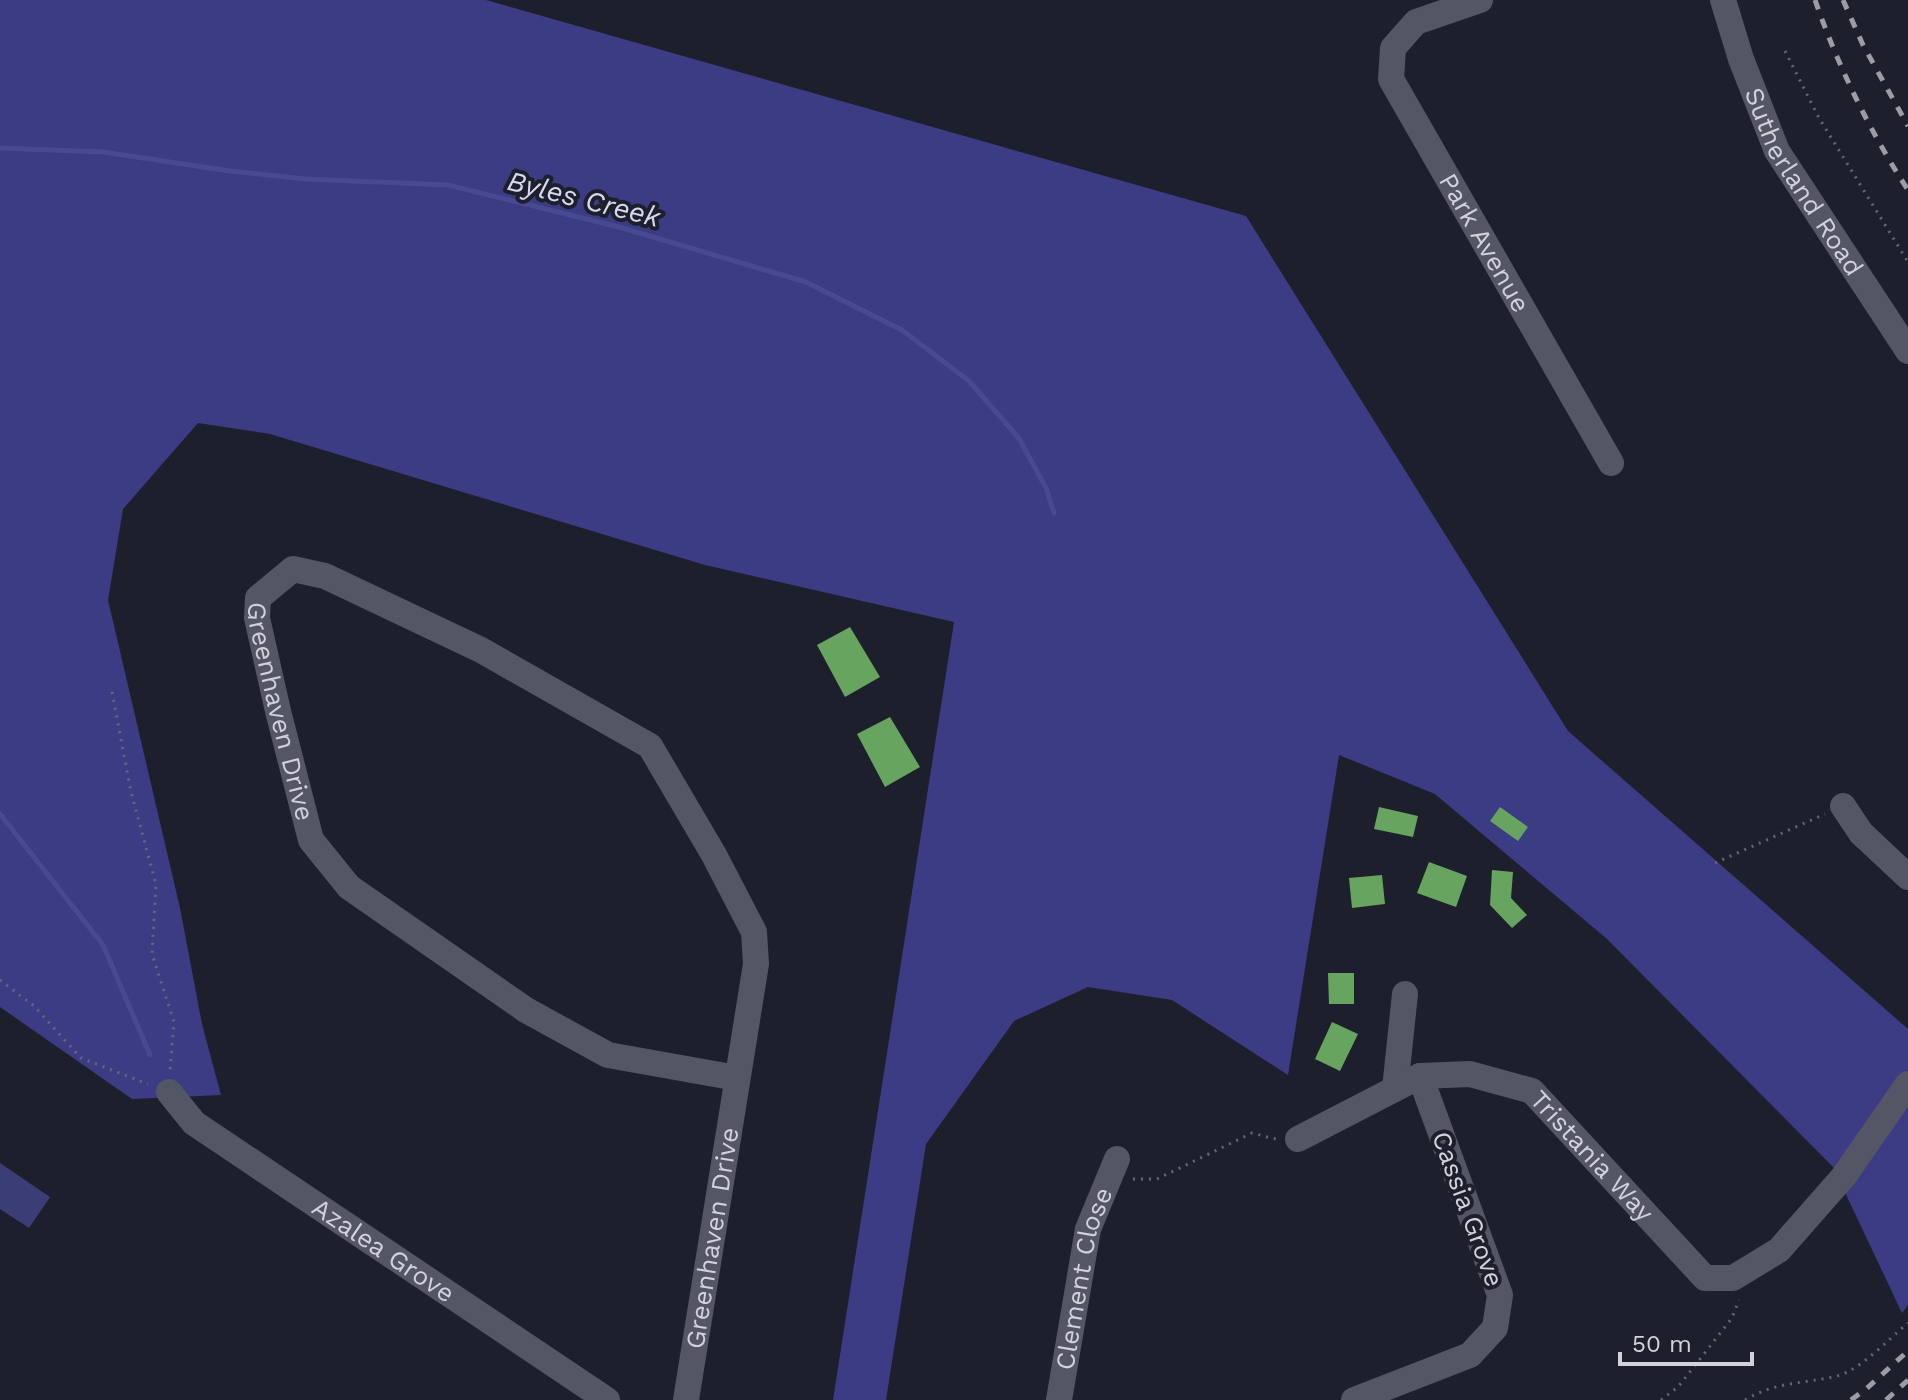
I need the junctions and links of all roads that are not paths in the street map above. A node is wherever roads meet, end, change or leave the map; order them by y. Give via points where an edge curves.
1 (1480, 0) edge
2 (1723, 0) edge
3 (1908, 351) edge
4 (1611, 463) dead end
5 (1843, 806) road end
6 (1908, 877) edge
7 (1405, 994) dead end
8 (1420, 1076) junction
9 (737, 1078) junction
10 (1908, 1084) edge
11 (1395, 1089) junction
12 (169, 1092) road end
13 (1298, 1139) road end
14 (1113, 1169) road end
15 (602, 1399) edge
16 (686, 1400) edge
17 (1059, 1400) edge
18 (1354, 1400) edge

1 - 4 street, Park Avenue via 1416,22 1393,48 1391,79
2 - 3 street, Sutherland Road via 1777,151
5 - 6 street via 1861,833
7 - 11 street
8 - 10 street, Tristania Way via 1470,1074 1532,1091 1705,1278 1741,1273 1779,1250 1844,1176
8 - 11 street, Tristania Way
8 - 18 street, Cassia Grove via 1500,1295 1495,1328 1470,1355
9 - 9 street, Greenhaven Drive via 756,964 754,932 650,746 481,650 325,576 293,569 258,598 257,618 311,840 349,887 526,1010 608,1055
9 - 16 street, Greenhaven Drive
11 - 13 street, Tristania Way
12 - 15 street, Azalea Grove via 194,1123
14 - 17 street, Clement Close via 1088,1229

